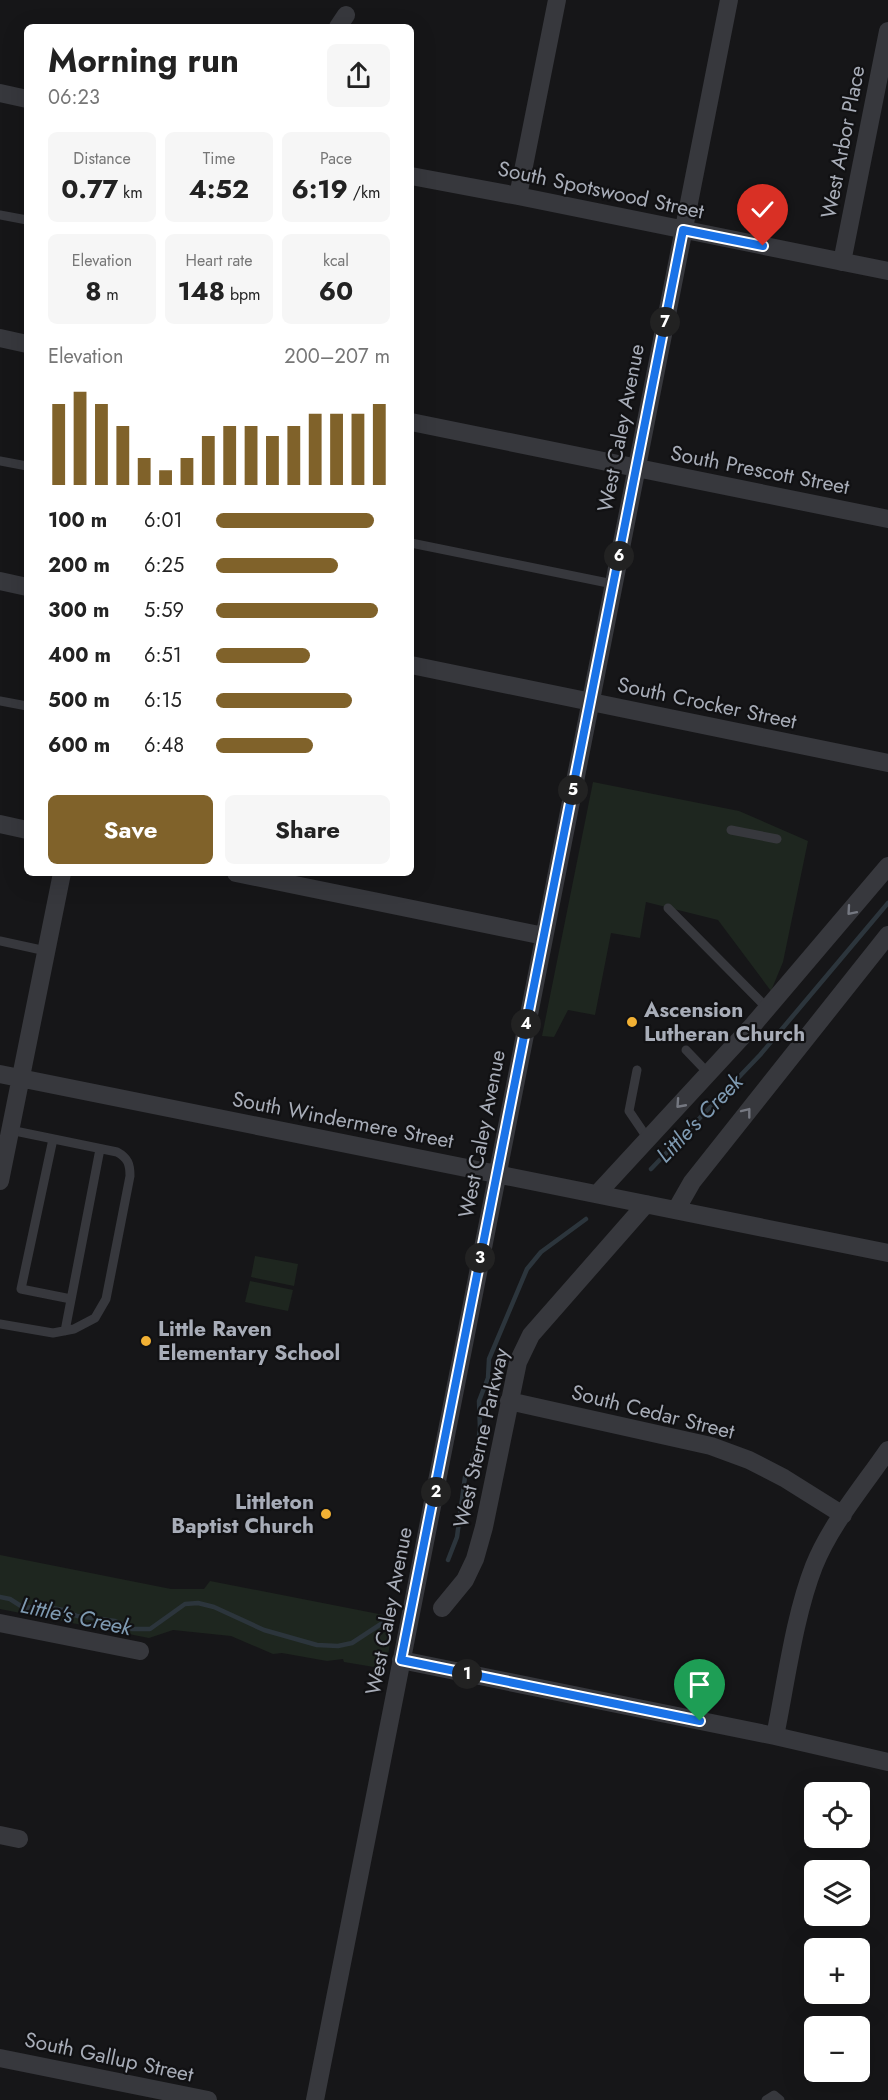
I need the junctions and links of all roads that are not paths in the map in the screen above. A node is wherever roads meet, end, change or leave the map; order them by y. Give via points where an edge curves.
1 (557, 0) edge
2 (729, 0) edge
3 (888, 31) edge
4 (0, 93) edge
5 (24, 98) edge
6 (414, 177) edge
7 (518, 196) junction
8 (0, 215) edge
9 (24, 219) edge
10 (683, 230) junction
11 (842, 262) junction
12 (888, 271) edge
13 (0, 338) edge
14 (24, 343) edge
15 (414, 424) edge
16 (0, 461) edge
17 (24, 465) edge
18 (636, 468) junction
19 (888, 519) edge
20 (414, 544) edge
21 (0, 581) edge
22 (614, 584) junction
23 (24, 586) edge
24 (414, 666) edge
25 (0, 701) edge
26 (590, 702) junction
27 (24, 705) edge
28 (888, 763) edge
29 (0, 824) edge
30 (24, 829) edge
31 (731, 830) dead end
32 (777, 839) dead end
33 (888, 866) edge
34 (61, 876) edge
35 (251, 876) edge
36 (668, 908) dead end
37 (544, 936) junction
38 (888, 936) edge
39 (0, 942) edge
40 (46, 951) junction
41 (767, 1008) junction
42 (686, 1050) dead end
43 (637, 1070) dead end
44 (708, 1073) junction
45 (0, 1074) edge
46 (21, 1078) junction
47 (10, 1130) junction
48 (53, 1139) junction
49 (648, 1139) junction
50 (100, 1149) junction
51 (497, 1174) junction
52 (0, 1181) edge
53 (597, 1194) junction
54 (646, 1204) junction
55 (676, 1210) junction
56 (888, 1253) edge
57 (71, 1299) junction
58 (0, 1324) edge
59 (65, 1331) junction
60 (509, 1401) junction
61 (888, 1450) edge
62 (843, 1515) junction
63 (442, 1608) dead end
64 (0, 1623) edge
65 (140, 1650) dead end
66 (401, 1660) junction
67 (775, 1736) junction
68 (888, 1762) edge
69 (0, 1835) edge
70 (19, 1839) dead end
71 (0, 2058) edge
72 (187, 2098) edge
73 (208, 2100) edge
74 (315, 2100) edge
75 (766, 2100) edge
76 (780, 2100) edge

1 - 7 street
2 - 10 street, West Caley Avenue
3 - 11 street, West Arbor Place
4 - 5 street
6 - 7 street, South Spotswood Street
7 - 10 street, South Spotswood Street
8 - 9 lane
10 - 11 street, South Spotswood Street
10 - 18 street, West Caley Avenue
11 - 12 street, South Spotswood Street
13 - 14 street
15 - 18 street, South Prescott Street
16 - 17 lane
18 - 19 street, South Prescott Street
18 - 22 street, West Caley Avenue
20 - 22 lane
21 - 23 street
22 - 26 street, West Caley Avenue
24 - 26 street, South Crocker Street
25 - 27 lane
26 - 28 street, South Crocker Street
26 - 37 street, West Caley Avenue
29 - 30 street
31 - 32 lane
33 -> 41 street
34 - 40 street
35 - 37 street
36 - 41 lane
37 - 51 street, West Caley Avenue
55 -> 38 street via 693,1182
39 - 40 lane
40 - 46 street
41 - 44 street
42 - 44 lane
43 - 49 lane via 630,1111
44 -> 49 street
45 - 46 street, South Windermere Street
46 - 47 street
46 - 51 street, South Windermere Street
47 - 48 lane
47 - 52 street
48 - 50 lane
48 - 57 lane via 21,1289
49 - 53 street
50 - 57 lane
50 - 59 lane via 117,1152 130,1164 128,1187 106,1299 94,1318
51 - 53 street, South Windermere Street
51 - 66 street, West Caley Avenue
53 - 54 street, South Windermere Street
54 - 55 street, South Windermere Street
54 - 60 street, West Sterne Parkway via 531,1335 518,1362
55 - 56 street, South Windermere Street
57 - 59 lane
58 - 59 lane via 53,1333
60 - 62 street, South Cedar Street via 711,1446 784,1478
60 - 63 street, West Sterne Parkway via 475,1559 465,1580
61 - 62 street
62 - 67 street via 814,1565 803,1597
64 - 65 street
66 - 67 street
66 - 74 street, West Caley Avenue
67 - 68 street
69 - 70 street
71 - 72 street, South Gallup Street
72 - 73 street, South Gallup Street
75 - 76 lane via 774,2096

